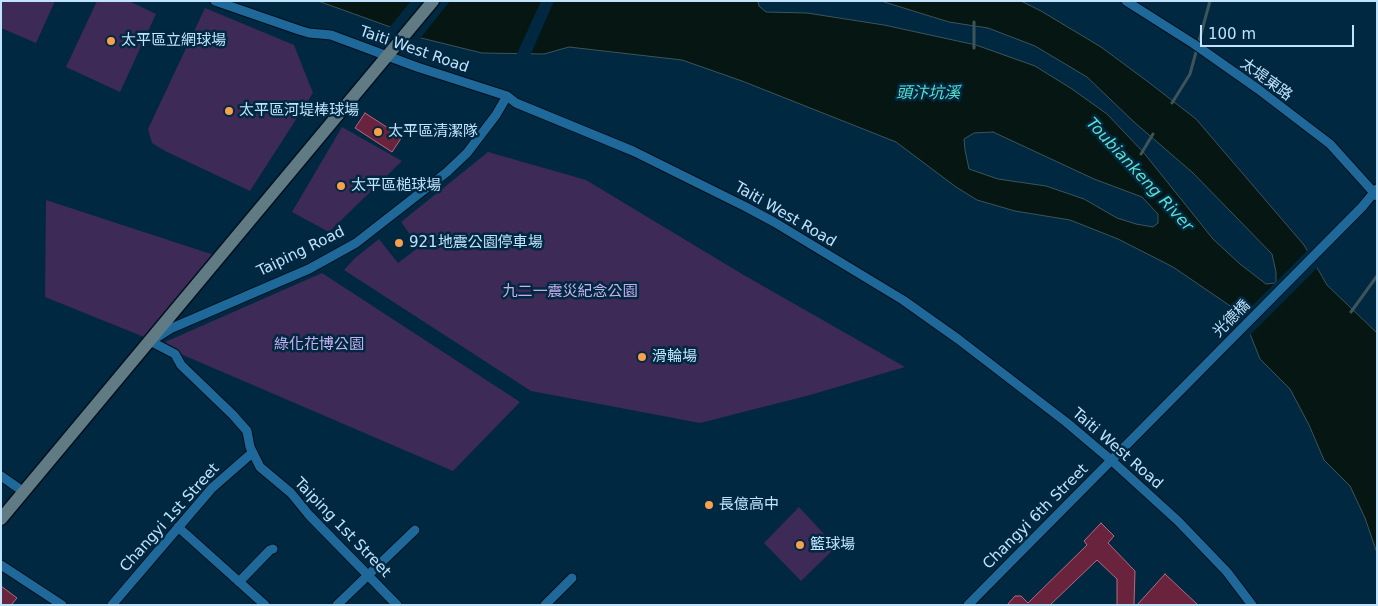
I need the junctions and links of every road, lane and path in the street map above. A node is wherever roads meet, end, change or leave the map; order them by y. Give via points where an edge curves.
1 (215, 1) edge
2 (433, 1) edge
3 (1126, 1) edge
4 (386, 56) junction
5 (507, 96) junction
6 (1376, 193) edge
7 (150, 341) junction
8 (1123, 448) joint
9 (252, 453) junction
10 (1111, 460) junction
11 (1, 476) edge
12 (24, 492) junction
13 (1, 519) edge
14 (178, 527) junction
15 (415, 530) dead end
16 (273, 549) dead end
17 (1, 566) edge
18 (368, 575) junction
19 (572, 578) dead end
20 (239, 582) junction
21 (62, 605) edge
22 (112, 605) edge
23 (265, 605) edge
24 (338, 605) edge
25 (397, 605) edge
26 (545, 605) edge
27 (968, 605) edge
28 (1252, 605) edge

1 - 4 street, Taiti West Road
2 - 4 street, Taiping Road
3 - 6 street, 太堤東路 via 1194,44 1330,144
4 - 5 street, Taiti West Road
4 - 7 street, Taiping Road
5 - 7 street, Taiping Road via 467,153 356,243 309,270 172,328
5 - 10 street, Taiti West Road via 516,103 633,151 746,206 866,276 958,340
6 - 8 street, 光德橋
7 - 9 street, Taiping 1st Street via 175,354 181,364 233,415 246,431
7 - 12 street, Taiping Road
8 - 10 street, Changyi 6th Street
9 - 14 street, Changyi 1st Street via 212,488
9 - 18 street, Taiping 1st Street via 260,467 292,493
10 - 27 street, Changyi 6th Street
10 - 28 street, Taiti West Road via 1178,521
11 - 12 street
12 - 13 street, Taiping Road
14 - 20 street
14 - 22 street, Changyi 1st Street
15 - 18 street
16 - 20 street
17 - 21 street
18 - 24 street
18 - 25 street, Taiping 1st Street
19 - 26 street
20 - 23 street

